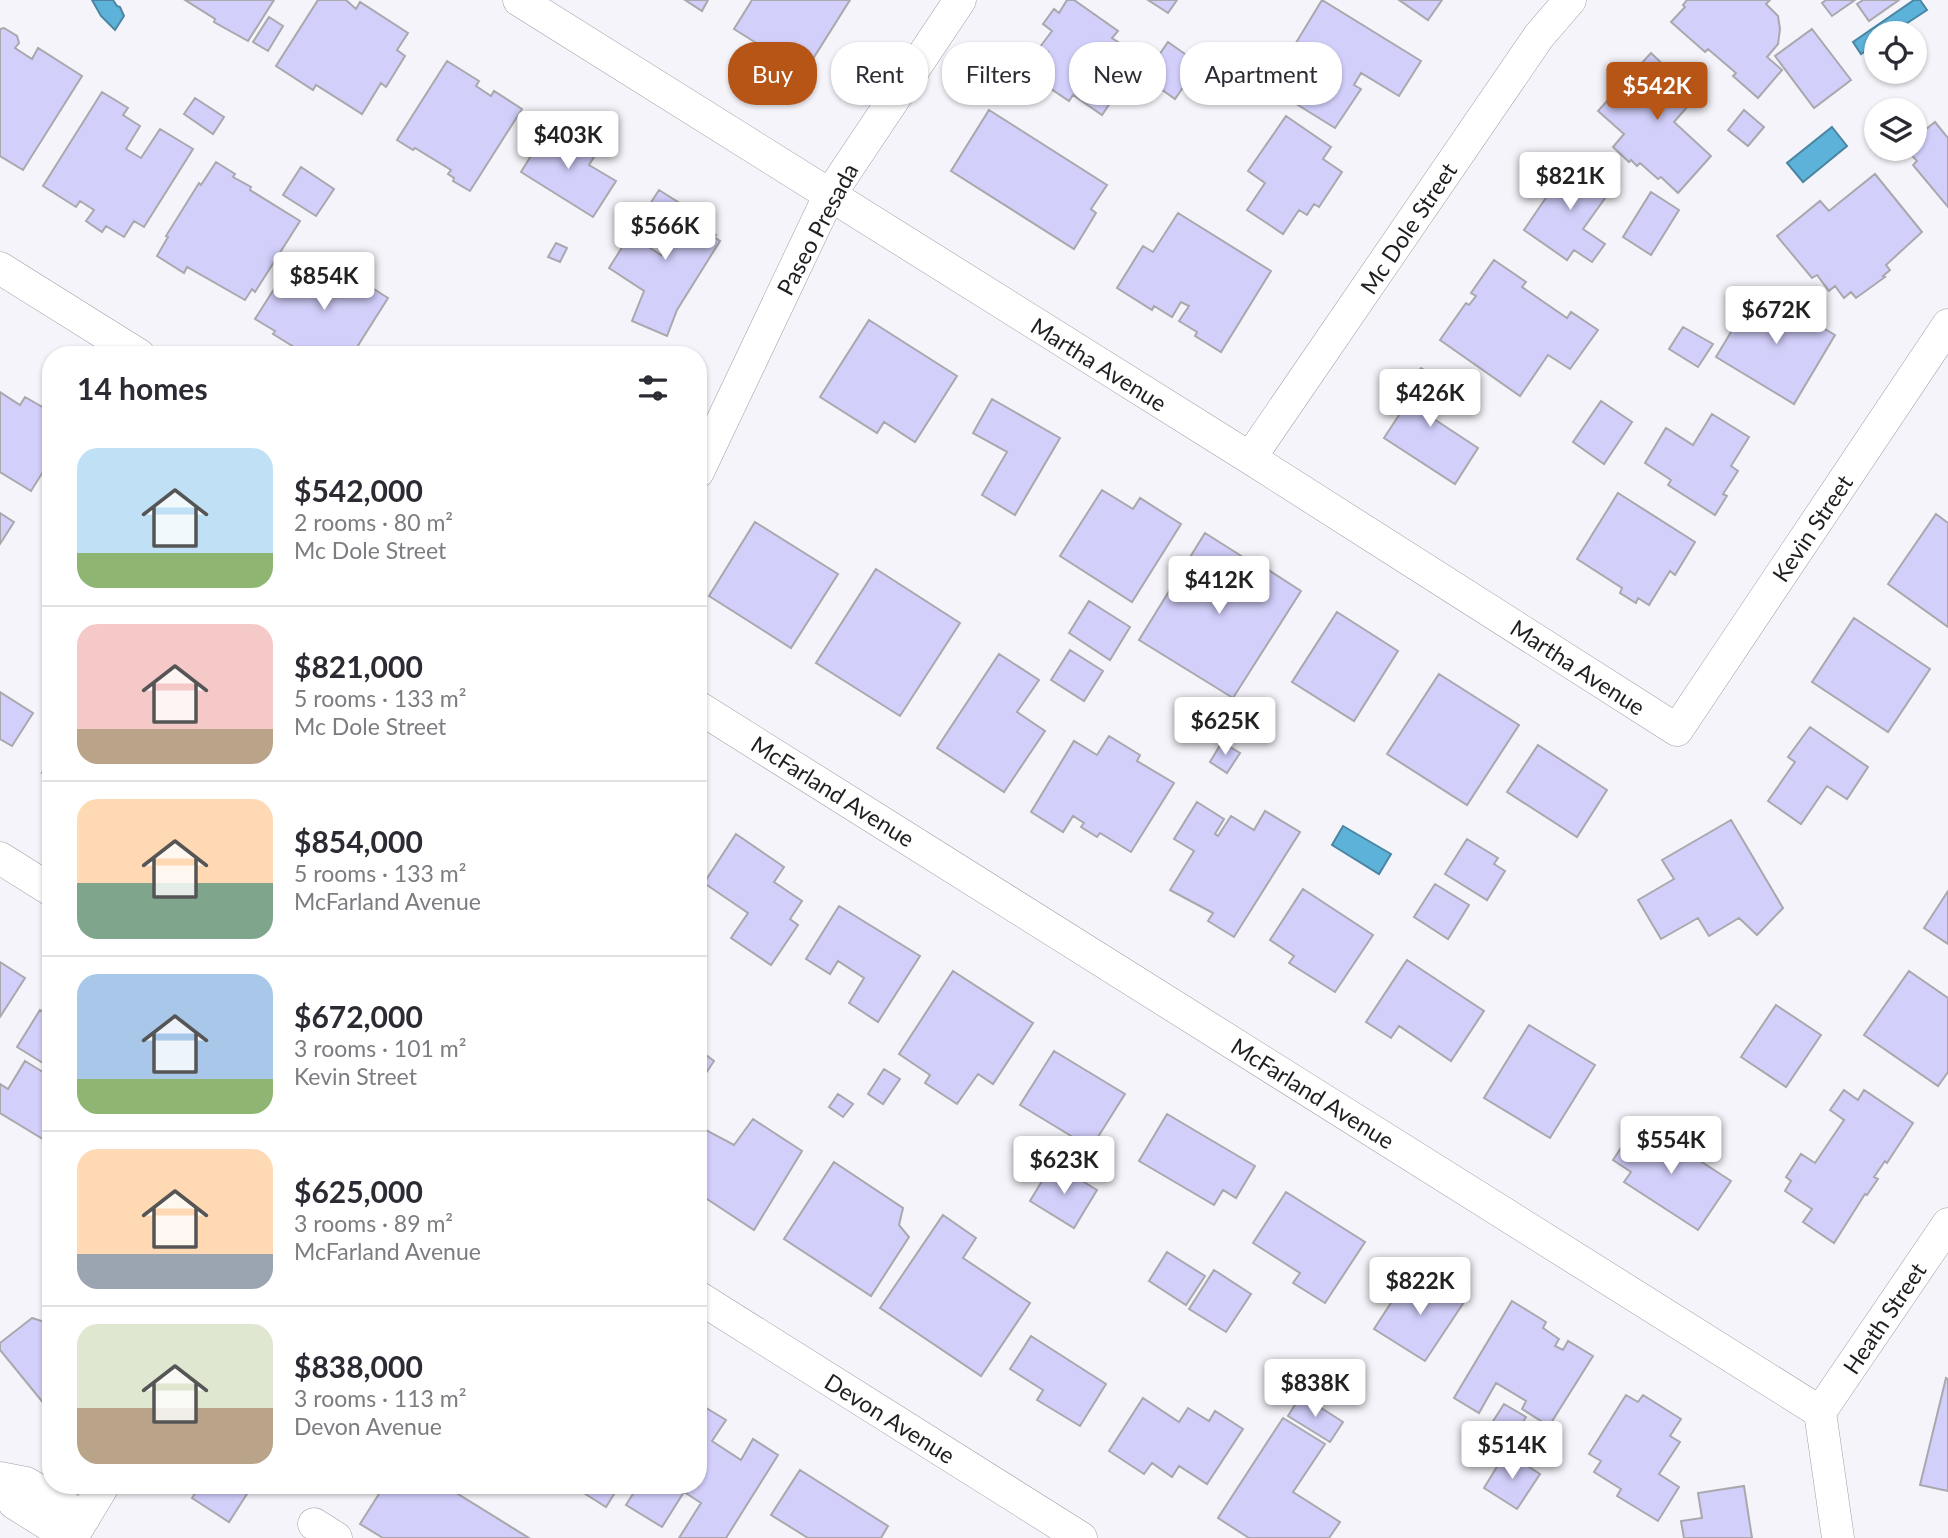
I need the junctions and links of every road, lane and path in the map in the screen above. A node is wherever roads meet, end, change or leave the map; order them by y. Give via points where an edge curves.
1 (519, 0) edge
2 (960, 0) edge
3 (1570, 0) edge
4 (829, 195) junction
5 (0, 268) edge
6 (1948, 325) edge
7 (125, 346) edge
8 (707, 452) edge
9 (1250, 458) junction
10 (707, 713) edge
11 (1677, 730) joint
12 (0, 858) edge
13 (42, 884) edge
14 (1948, 1224) edge
15 (707, 1303) edge
16 (1820, 1412) junction
17 (1, 1479) edge
18 (98, 1494) edge
19 (75, 1531) edge
20 (1081, 1538) edge
21 (1838, 1538) edge

1 - 4 street, Martha Avenue
2 - 4 street, Paseo Presada
3 - 9 street, Mc Dole Street via 1539,36
4 - 8 street, Paseo Presada
4 - 9 street, Martha Avenue
5 - 7 street
6 - 11 street, Kevin Street
9 - 11 street, Martha Avenue
10 - 16 street, McFarland Avenue
12 - 13 street
14 - 16 street, Heath Street
15 - 20 street, Devon Avenue
16 - 21 street
17 - 19 street via 14,1503
18 - 19 street

